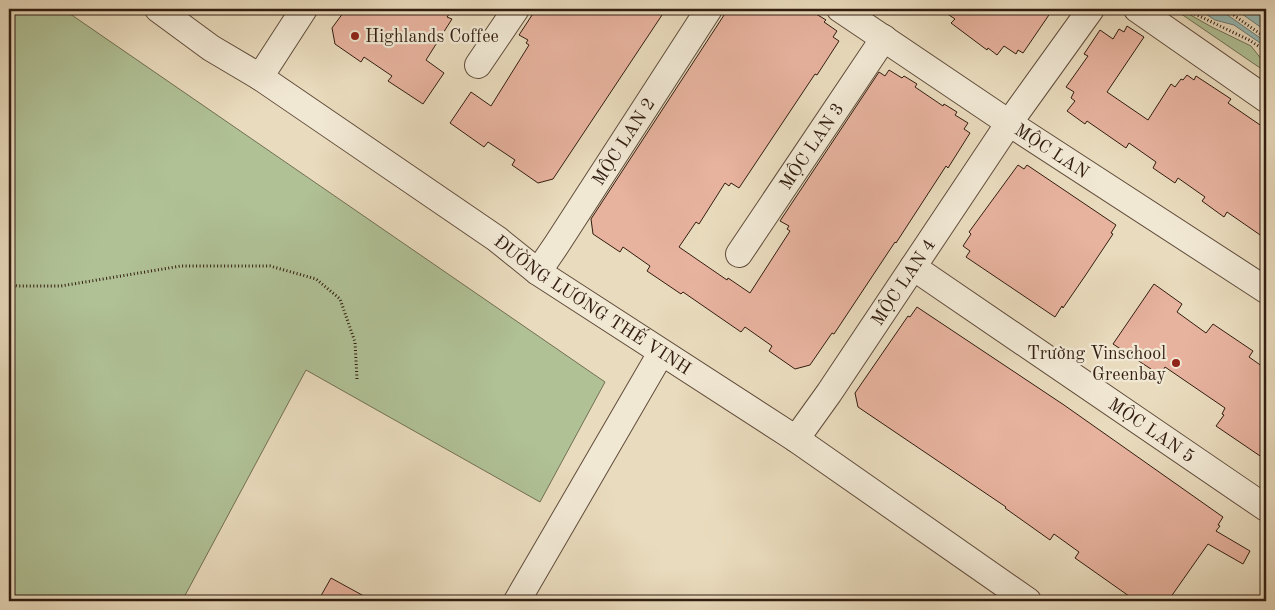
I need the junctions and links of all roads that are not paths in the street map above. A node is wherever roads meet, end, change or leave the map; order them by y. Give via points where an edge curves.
1 (158, 9) edge
2 (304, 9) edge
3 (516, 9) edge
4 (709, 9) edge
5 (840, 9) edge
6 (1091, 9) edge
7 (1137, 9) edge
8 (884, 38) junction
9 (478, 65) dead end
10 (260, 77) junction
11 (1266, 100) edge
12 (1009, 123) junction
13 (739, 254) dead end
14 (913, 267) junction
15 (538, 272) junction
16 (1266, 290) edge
17 (661, 353) junction
18 (796, 439) junction
19 (1266, 508) edge
20 (527, 598) edge
21 (1028, 601) edge

1 - 10 street, ĐƯỜNG LƯƠNG THẾ VINH via 211,48
2 - 10 street
3 - 9 street
4 - 15 street, MỘC LAN 2
5 - 8 street, MỘC LAN
6 - 12 street, MỘC LAN 4
7 - 11 street
8 - 12 street, MỘC LAN
8 - 13 street, MỘC LAN 3
10 - 15 street, ĐƯỜNG LƯƠNG THẾ VINH via 497,239
12 - 14 street, MỘC LAN 4
12 - 16 street, MỘC LAN
14 - 18 street, MỘC LAN 4
14 - 19 street, MỘC LAN 5
15 - 17 street, ĐƯỜNG LƯƠNG THẾ VINH
17 - 18 street, ĐƯỜNG LƯƠNG THẾ VINH
17 - 20 street
18 - 21 street, ĐƯỜNG LƯƠNG THẾ VINH

